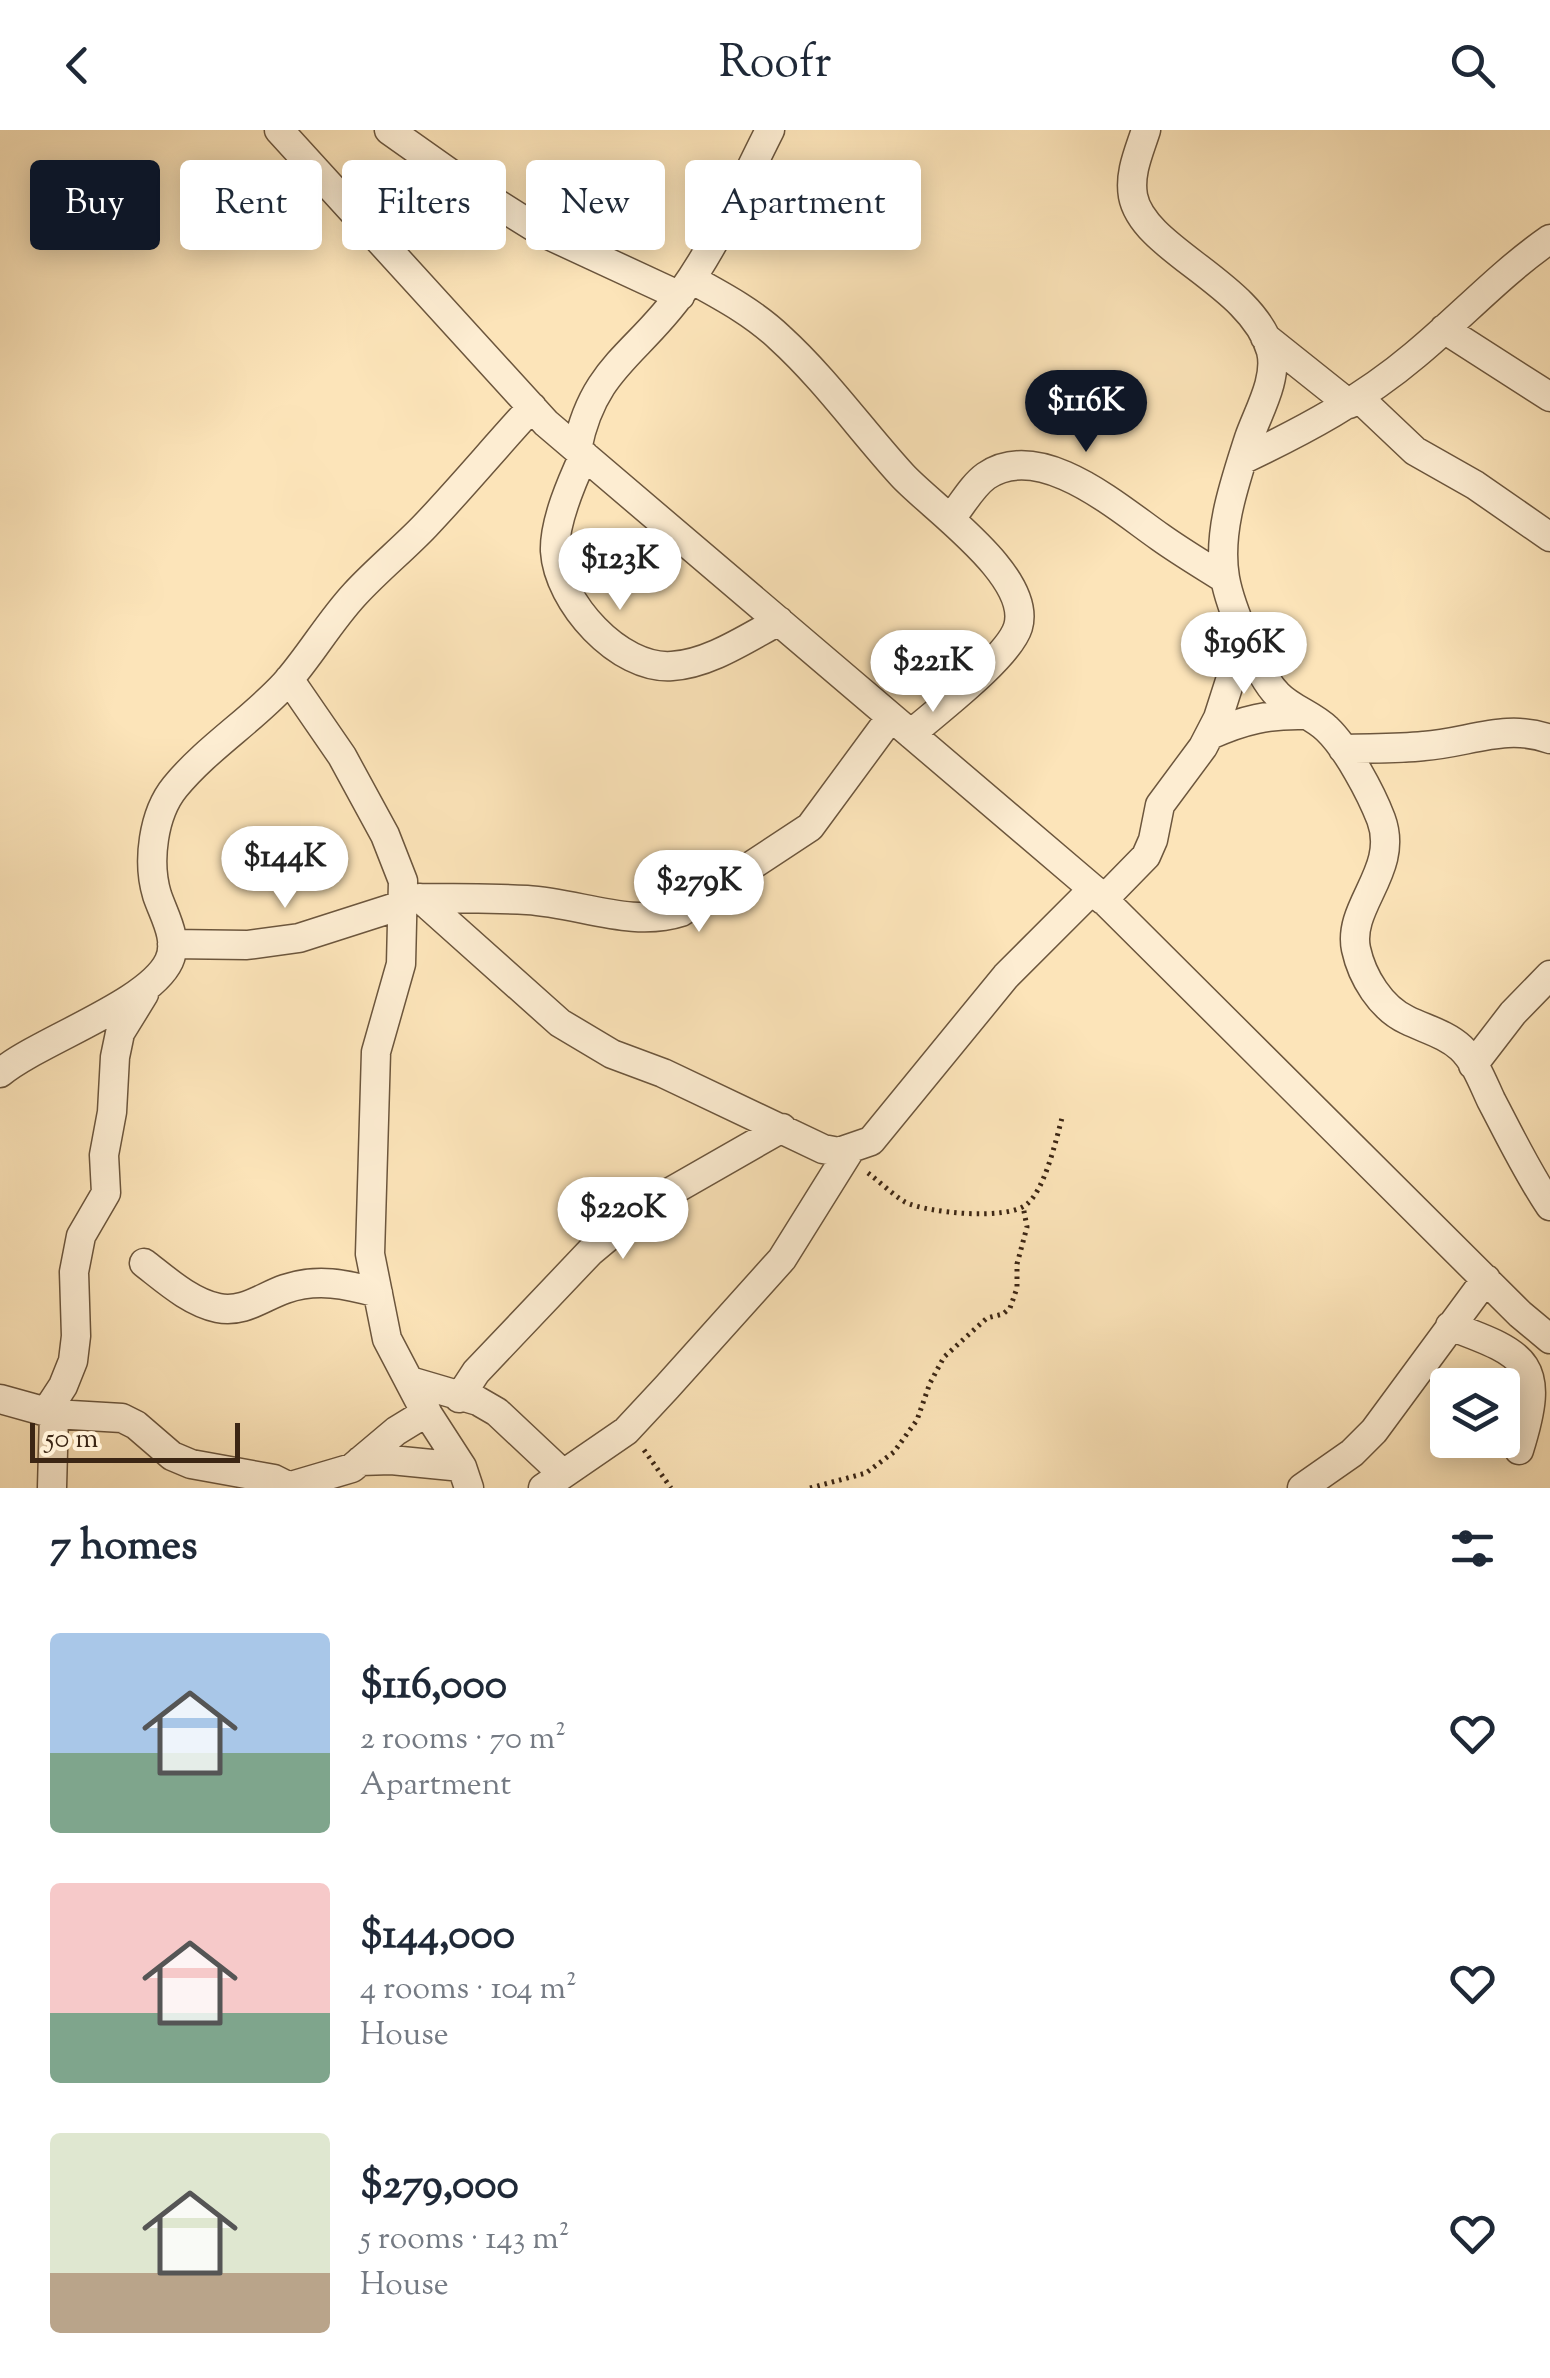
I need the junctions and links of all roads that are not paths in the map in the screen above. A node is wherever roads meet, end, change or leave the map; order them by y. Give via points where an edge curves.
1 (279, 130) edge
2 (389, 130) edge
3 (770, 130) edge
4 (1146, 130) edge
5 (1550, 239) edge
6 (686, 287) junction
7 (1444, 329) junction
8 (1265, 336) junction
9 (1550, 397) edge
10 (1354, 401) junction
11 (532, 407) junction
12 (580, 452) junction
13 (1244, 459) junction
14 (951, 518) junction
15 (1550, 537) edge
16 (1225, 579) junction
17 (779, 621) junction
18 (1245, 634) junction
19 (289, 679) junction
20 (1305, 715) junction
21 (901, 725) junction
22 (1210, 735) junction
23 (1550, 740) edge
24 (1344, 749) junction
25 (1098, 894) junction
26 (408, 901) junction
27 (172, 944) junction
28 (1550, 975) edge
29 (153, 980) junction
30 (82, 1024) junction
31 (1473, 1066) junction
32 (0, 1073) edge
33 (113, 1076) junction
34 (782, 1128) junction
35 (846, 1156) junction
36 (1548, 1193) edge
37 (144, 1263) dead end
38 (1486, 1280) junction
39 (378, 1293) junction
40 (1450, 1326) junction
41 (1550, 1339) edge
42 (410, 1381) junction
43 (460, 1398) junction
44 (0, 1400) edge
45 (428, 1412) junction
46 (50, 1413) junction
47 (1520, 1447) edge
48 (360, 1461) junction
49 (466, 1478) edge
50 (553, 1481) edge
51 (292, 1487) edge
52 (52, 1488) edge
53 (1302, 1488) edge

1 - 11 street
2 - 6 street via 542,232
3 - 6 street
4 - 8 street via 1132,171 1145,222 1234,296
5 - 7 street
6 - 12 street via 602,379 583,417
6 - 14 street via 736,304 778,336 904,478
7 - 9 street
7 - 10 street
8 - 10 street
8 - 13 street via 1272,355 1267,392
10 - 13 street
10 - 15 street via 1415,451
11 - 12 street
11 - 19 street via 356,593
12 - 17 street
12 - 17 street via 555,549 576,607 595,630 637,661 672,666 706,658
13 - 16 street via 1222,535
14 - 16 street via 986,476 1016,466 1050,469
14 - 21 street via 1002,576 1016,601 1019,625 1009,644 950,701
16 - 18 street
17 - 21 street
18 - 20 street via 1276,694
18 - 22 street
19 - 26 street via 385,835
19 - 27 street via 162,807 153,872
20 - 22 street via 1271,714
20 - 24 street
21 - 25 street
21 - 26 street via 810,827 681,912 643,919 527,900
22 - 25 street via 1168,791 1146,856
23 - 24 street via 1492,732 1428,746
24 - 31 street via 1382,821 1385,843 1382,871 1356,927 1364,975 1383,1002 1462,1048
25 - 35 street via 1006,976 871,1141
25 - 38 street
26 - 27 street via 299,938 247,946
26 - 34 street via 560,1023 612,1054
26 - 39 street via 400,964 376,1052 370,1254
27 - 29 street
28 - 31 street
29 - 30 street
29 - 33 street via 120,1033
30 - 32 street
30 - 33 street
31 - 36 street via 1532,1180
33 - 46 street via 106,1193 81,1236 72,1361
34 - 35 street
34 - 43 street via 644,1207 590,1252 476,1372
35 - 50 street via 782,1259 626,1432
37 - 39 street via 216,1308 236,1310 317,1282
38 - 40 street
38 - 41 street
39 - 42 street via 387,1339
40 - 47 street via 1526,1364 1532,1405
40 - 53 street via 1374,1430
42 - 43 street
42 - 45 street
43 - 50 street via 498,1412
44 - 46 street
45 - 48 street
45 - 49 street
46 - 51 street via 122,1418 172,1456
46 - 52 street
48 - 49 street via 391,1460
48 - 51 street

